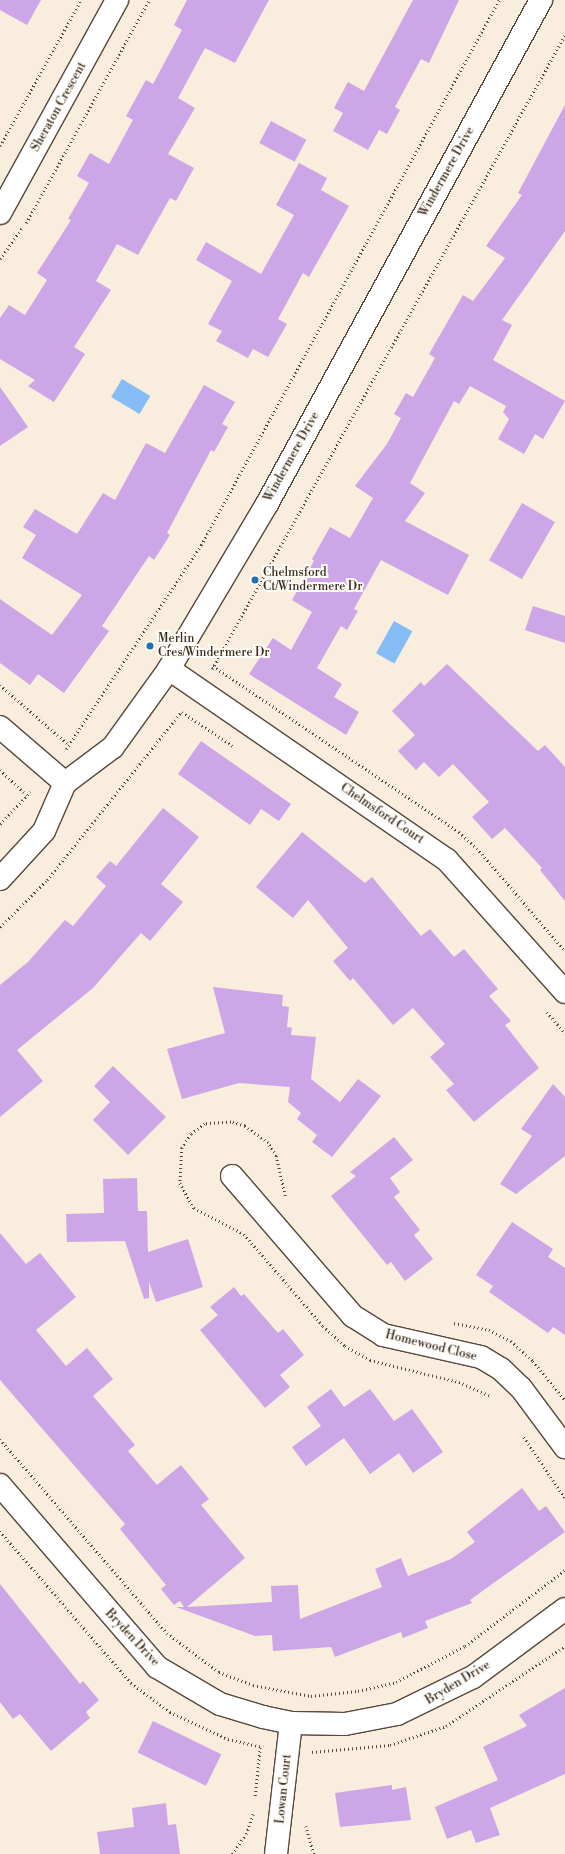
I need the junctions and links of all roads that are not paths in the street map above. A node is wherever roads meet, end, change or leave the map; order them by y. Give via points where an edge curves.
1 (117, 0) edge
2 (541, 0) edge
3 (0, 213) edge
4 (169, 669) junction
5 (0, 727) edge
6 (65, 783) junction
7 (0, 879) edge
8 (565, 992) edge
9 (232, 1176) dead end
10 (565, 1447) edge
11 (0, 1485) edge
12 (565, 1609) edge
13 (291, 1723) junction
14 (276, 1854) edge

1 - 3 street, Sheraton Crescent
2 - 4 street, Windermere Drive via 267,504
4 - 6 street, Windermere Drive via 113,747
4 - 8 street, Chelmsford Court via 447,860
5 - 6 street
6 - 7 street, Windermere Drive via 44,831
9 - 10 street, Homewood Close via 353,1316 383,1335 474,1356 501,1369 521,1388
11 - 13 street, Bryden Drive via 157,1667 220,1704
12 - 13 street, Bryden Drive via 473,1677 423,1704 397,1714 345,1724
13 - 14 street, Lowan Court

